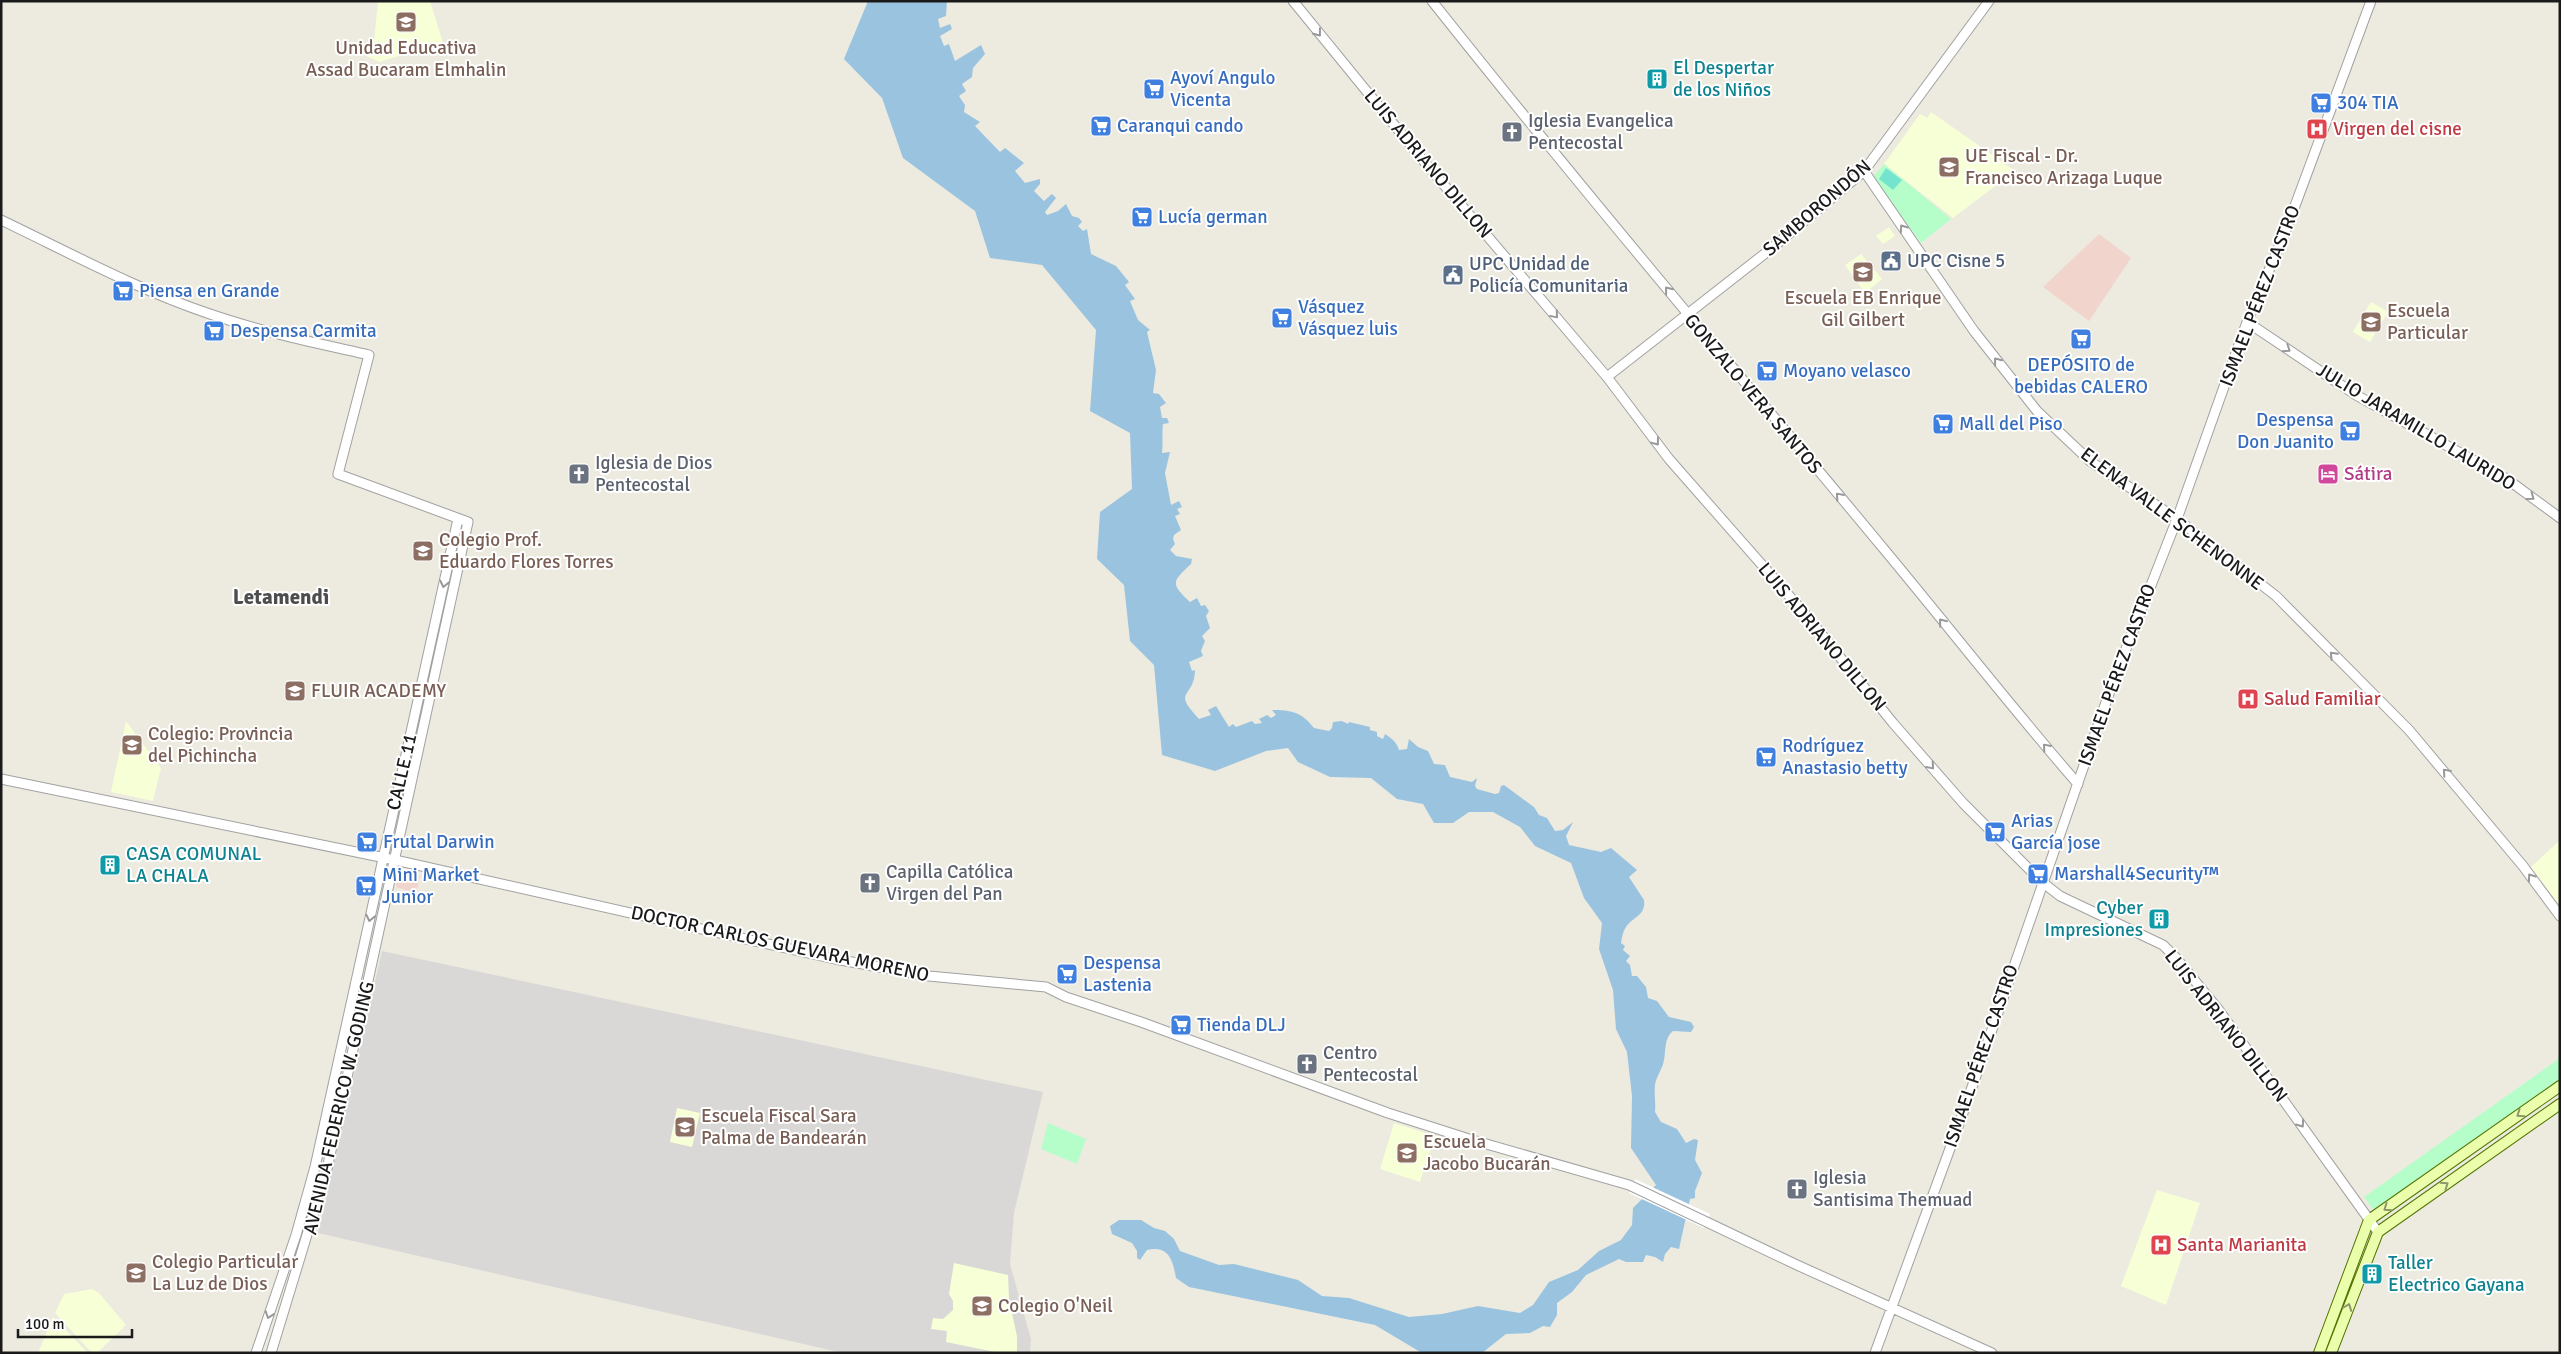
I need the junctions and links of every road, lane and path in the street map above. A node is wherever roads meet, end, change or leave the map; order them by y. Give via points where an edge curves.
1 (1293, 1) edge
2 (1432, 1) edge
3 (1989, 1) edge
4 (2371, 1) edge
5 (1864, 171) junction
6 (1, 220) edge
7 (1687, 314) junction
8 (2247, 322) junction
9 (1606, 377) junction
10 (2560, 518) edge
11 (458, 519) junction
12 (2177, 519) junction
13 (1, 779) edge
14 (2078, 784) junction
15 (382, 858) junction
16 (395, 860) junction
17 (2042, 882) junction
18 (2560, 916) edge
19 (2560, 1086) edge
20 (2560, 1104) edge
21 (2369, 1220) junction
22 (2378, 1232) junction
23 (1891, 1307) junction
24 (256, 1353) edge
25 (271, 1353) edge
26 (1875, 1353) edge
27 (1992, 1353) edge
28 (2319, 1353) edge
29 (2331, 1353) edge

1 -> 9 street, LUIS ADRIANO DILLON
7 -> 2 street, GONZALO VERA SANTOS
3 - 5 street, SAMBORONDÓN
4 - 8 street, ISMAEL PÉREZ CASTRO via 2289,221
5 - 7 street, SAMBORONDÓN
12 -> 5 street, ELENA VALLE SCHENONNE via 2090,461 2037,411 1974,331
6 - 11 street via 165,297 209,314 369,355 338,474
7 - 9 street, SAMBORONDÓN
14 -> 7 street, GONZALO VERA SANTOS via 2003,698
8 -> 10 street, JULIO JARAMILLO LAURIDO via 2356,395 2507,479
8 - 12 street, ISMAEL PÉREZ CASTRO
9 -> 17 street, LUIS ADRIANO DILLON via 1669,459 1806,615 1925,760 1963,804
11 -> 15 street, CALLE 11
11 - 16 street, AVENIDA FEDERICO W. GODING via 468,522
12 - 14 street, ISMAEL PÉREZ CASTRO via 2113,682
18 -> 12 street, ELENA VALLE SCHENONNE via 2524,866 2409,730 2276,596
13 - 15 street, DOCTOR CARLOS GUEVARA MORENO
14 - 17 street, ISMAEL PÉREZ CASTRO
15 - 16 street, DOCTOR CARLOS GUEVARA MORENO
15 -> 24 street, AVENIDA FEDERICO W. GODING via 315,1167
16 - 23 street, DOCTOR CARLOS GUEVARA MORENO via 835,959 929,976 1046,987 1388,1113 1629,1185
16 - 25 street, AVENIDA FEDERICO W. GODING via 327,1169
17 -> 21 street, LUIS ADRIANO DILLON via 2088,912 2163,945 2177,959 2218,1009
17 - 23 street, ISMAEL PÉREZ CASTRO
19 -> 21 main road
22 -> 20 main road
21 - 22 street, LUIS ADRIANO DILLON
21 - 28 main road
29 -> 22 main road
23 - 26 street, ISMAEL PÉREZ CASTRO
23 - 27 street, DOCTOR CARLOS GUEVARA MORENO

